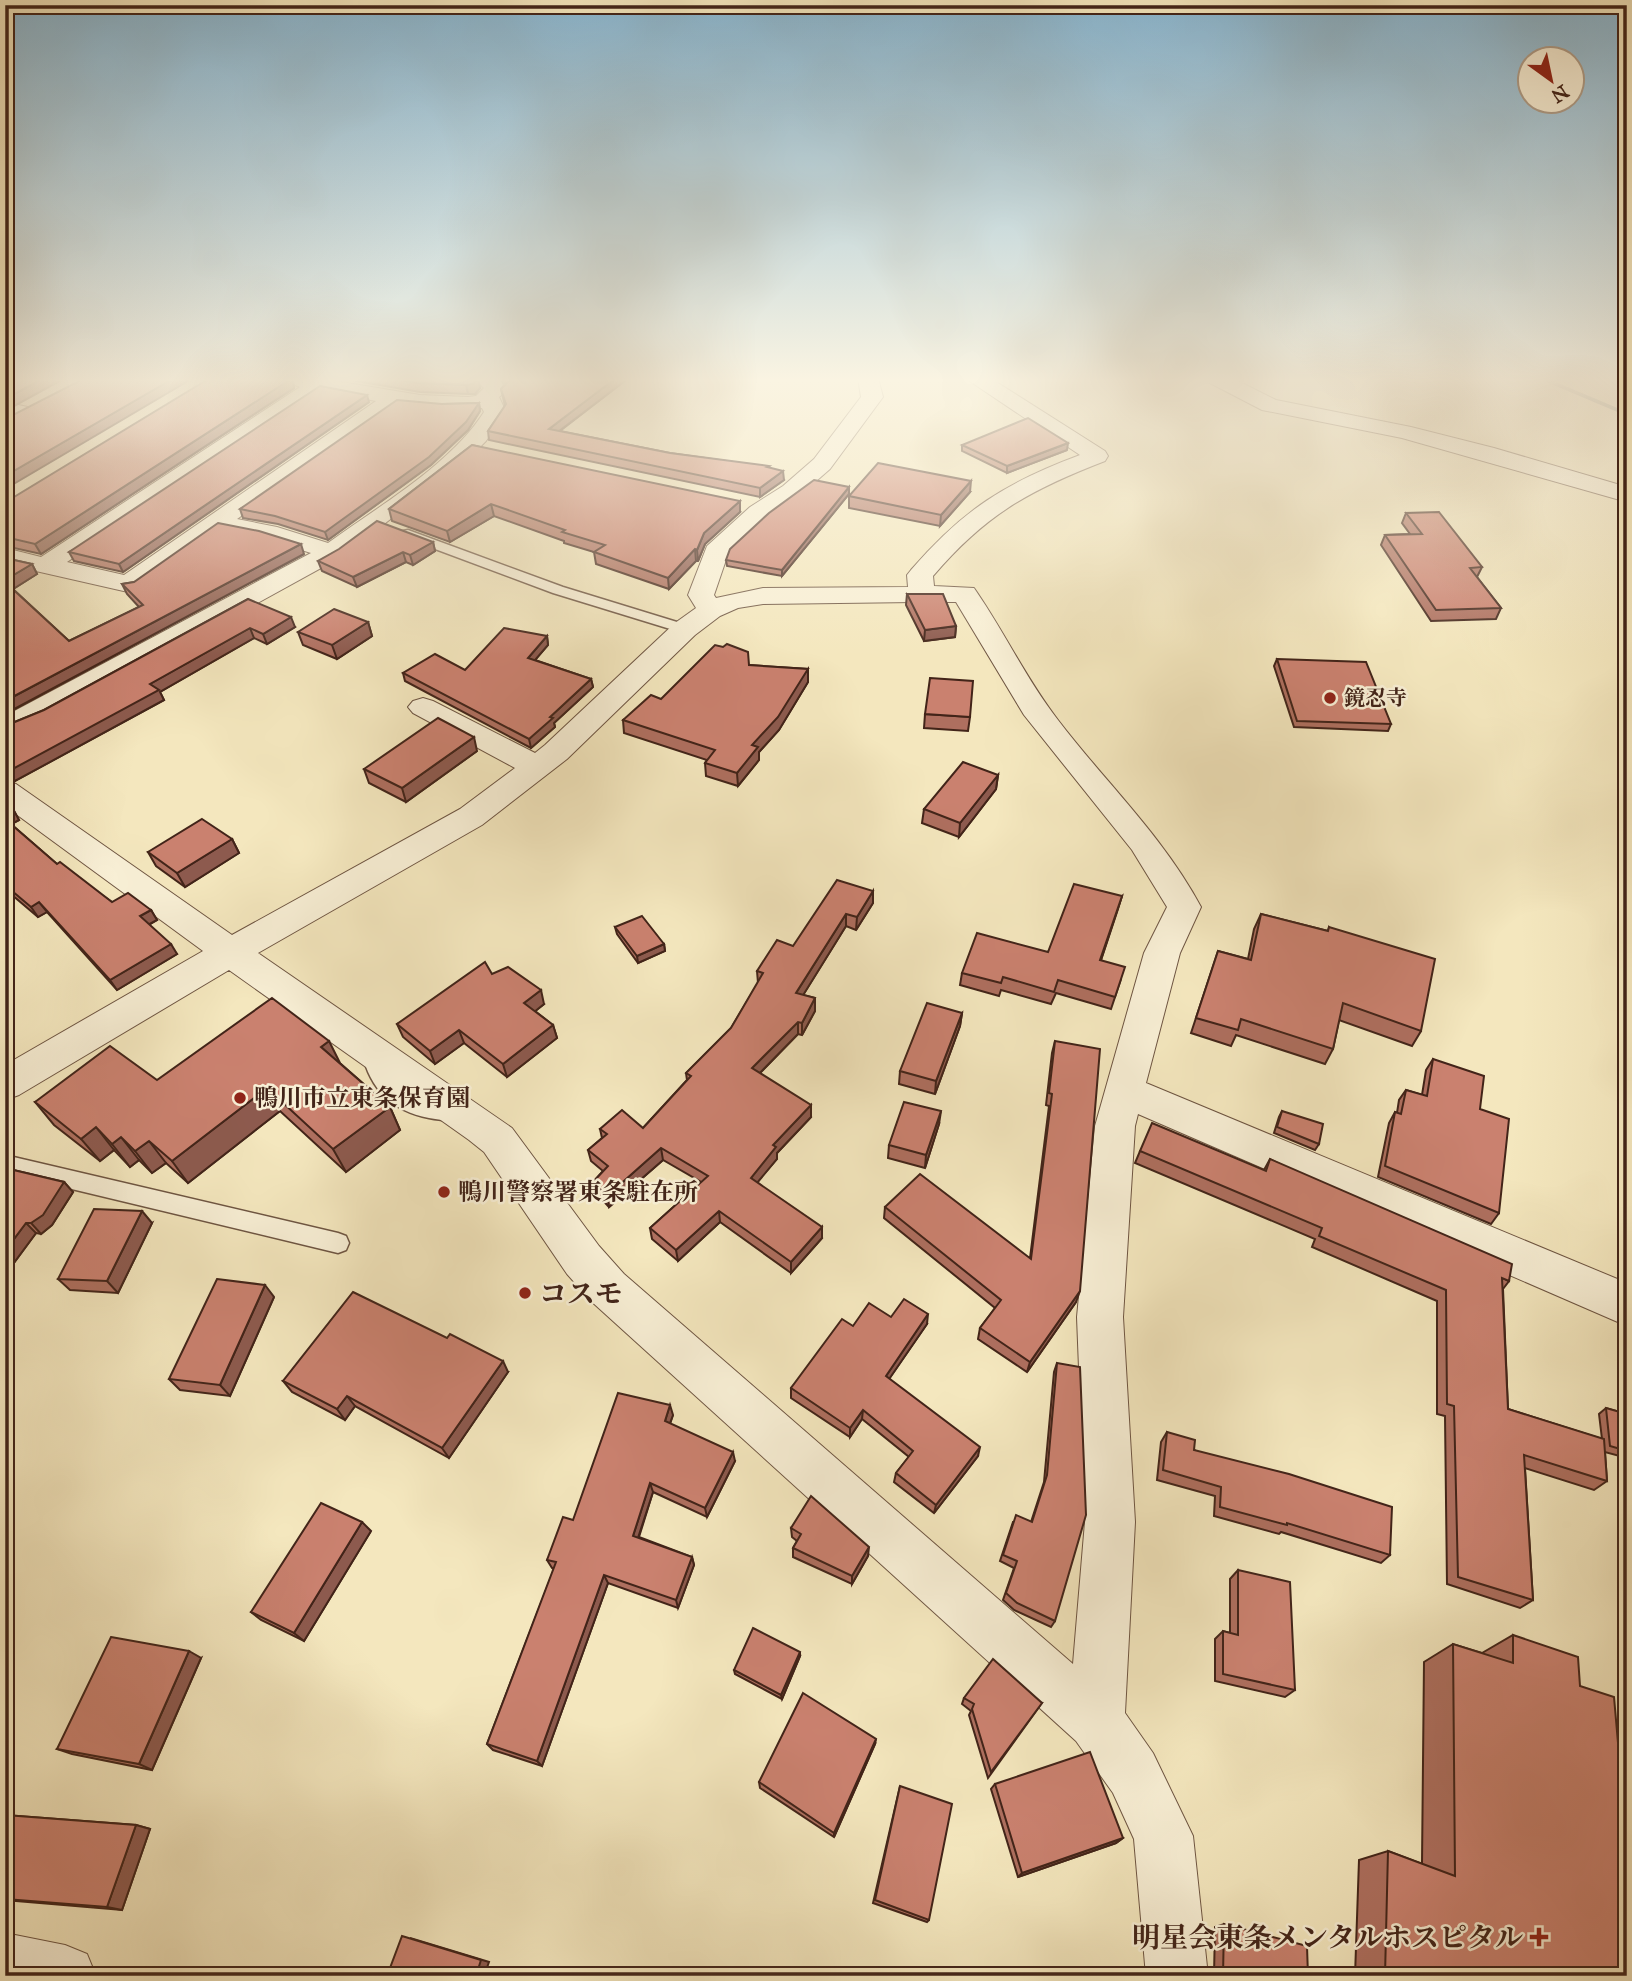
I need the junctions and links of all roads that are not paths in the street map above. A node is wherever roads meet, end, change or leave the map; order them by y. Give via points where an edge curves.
1 (188, 470) edge
2 (291, 470) edge
3 (441, 470) edge
4 (815, 470) edge
5 (1061, 470) edge
6 (1545, 470) edge
7 (1627, 495) edge
8 (739, 502) edge
9 (766, 508) junction
10 (375, 521) junction
11 (218, 522) junction
12 (332, 552) junction
13 (5, 556) edge
14 (46, 565) junction
15 (920, 596) junction
16 (711, 610) junction
17 (685, 629) junction
18 (423, 707) dead end
19 (5, 727) edge
20 (537, 767) junction
21 (5, 791) edge
22 (232, 951) junction
23 (5, 1084) edge
24 (1124, 1091) junction
25 (5, 1164) edge
26 (338, 1244) dead end
27 (1627, 1306) edge
28 (1096, 1721) junction
29 (5, 1964) edge
30 (65, 1976) edge
31 (1177, 1976) edge

1 - 14 street
2 - 11 street
3 - 10 street
4 - 9 street
5 - 15 street via 999,501 950,540 920,575
6 - 7 street
8 - 9 street
9 - 16 street via 716,551 701,595
10 - 12 street
10 - 17 lane via 558,590
11 - 12 street
11 - 14 street via 128,584
12 - 19 street
13 - 14 street
15 - 16 street via 763,596
15 - 24 street via 965,594 1006,667 1059,743 1169,875 1184,907 1162,953
16 - 17 street
17 - 20 street
18 - 20 street
20 - 22 street via 471,817
21 - 22 street
22 - 23 street
22 - 28 street via 498,1140 583,1260 625,1304
24 - 27 street
24 - 28 street via 1115,1126 1100,1317 1110,1522
25 - 26 lane
28 - 31 street via 1133,1773 1163,1836
29 - 30 street

